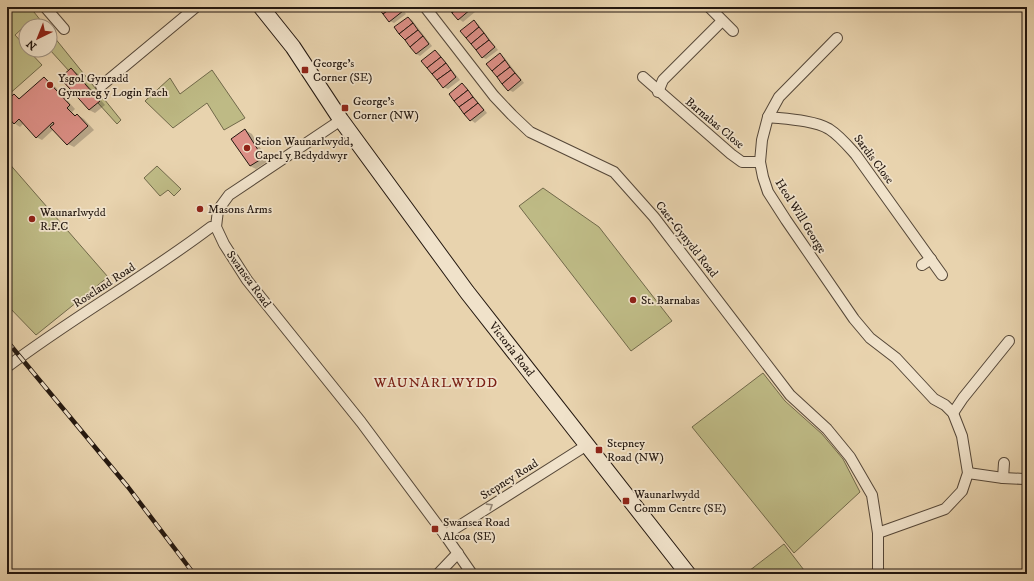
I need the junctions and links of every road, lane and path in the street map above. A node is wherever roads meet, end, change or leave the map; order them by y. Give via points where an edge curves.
1 (45, 7) edge
2 (196, 7) edge
3 (261, 7) edge
4 (425, 7) edge
5 (709, 7) edge
6 (722, 21) junction
7 (64, 29) dead end
8 (733, 31) dead end
9 (837, 38) dead end
10 (643, 77) dead end
11 (100, 86) dead end
12 (658, 92) junction
13 (768, 117) junction
14 (341, 120) junction
15 (760, 162) junction
16 (216, 227) junction
17 (932, 259) junction
18 (922, 265) dead end
19 (942, 275) dead end
20 (1009, 341) dead end
21 (7, 367) edge
22 (954, 413) junction
23 (587, 445) junction
24 (1004, 463) dead end
25 (968, 473) junction
26 (1003, 478) junction
27 (1024, 479) dead end
28 (878, 533) junction
29 (445, 534) junction
30 (458, 553) junction
31 (438, 574) edge
32 (472, 574) edge
33 (688, 574) edge
34 (878, 574) edge

1 - 7 street
2 - 11 street via 113,83
3 - 14 main road via 293,47
4 - 28 street, Caer-Gynydd Road via 494,96 530,132 614,172 654,217 790,395 827,429 850,457 872,495
5 - 6 street
6 - 8 street
6 - 12 street via 663,80
9 - 13 street, Heol Will George via 779,97
10 - 12 street, Barnabas Close
12 - 15 street, Barnabas Close via 742,162
13 - 15 street, Heol Will George
13 - 17 street, Sardis Close via 828,128 842,139
14 - 16 street via 229,195 218,210
14 - 23 main road, Victoria Road via 467,292
15 - 22 street, Heol Will George via 768,192 854,319 870,338 896,358 934,399
16 - 21 street, Roseland Road via 211,227
16 - 29 street, Swansea Road via 247,280 361,422
17 - 18 street
17 - 19 street, Sardis Close
20 - 22 street
22 - 25 street via 962,436
29 -> 23 street, Stepney Road
23 - 33 main road, Victoria Road
24 - 26 street
25 - 26 street
25 - 28 street via 962,490 945,509
26 - 27 street
28 - 34 street, Caer-Gynydd Road
29 - 30 street, Swansea Road
30 - 31 street
30 - 32 street, Swansea Road

